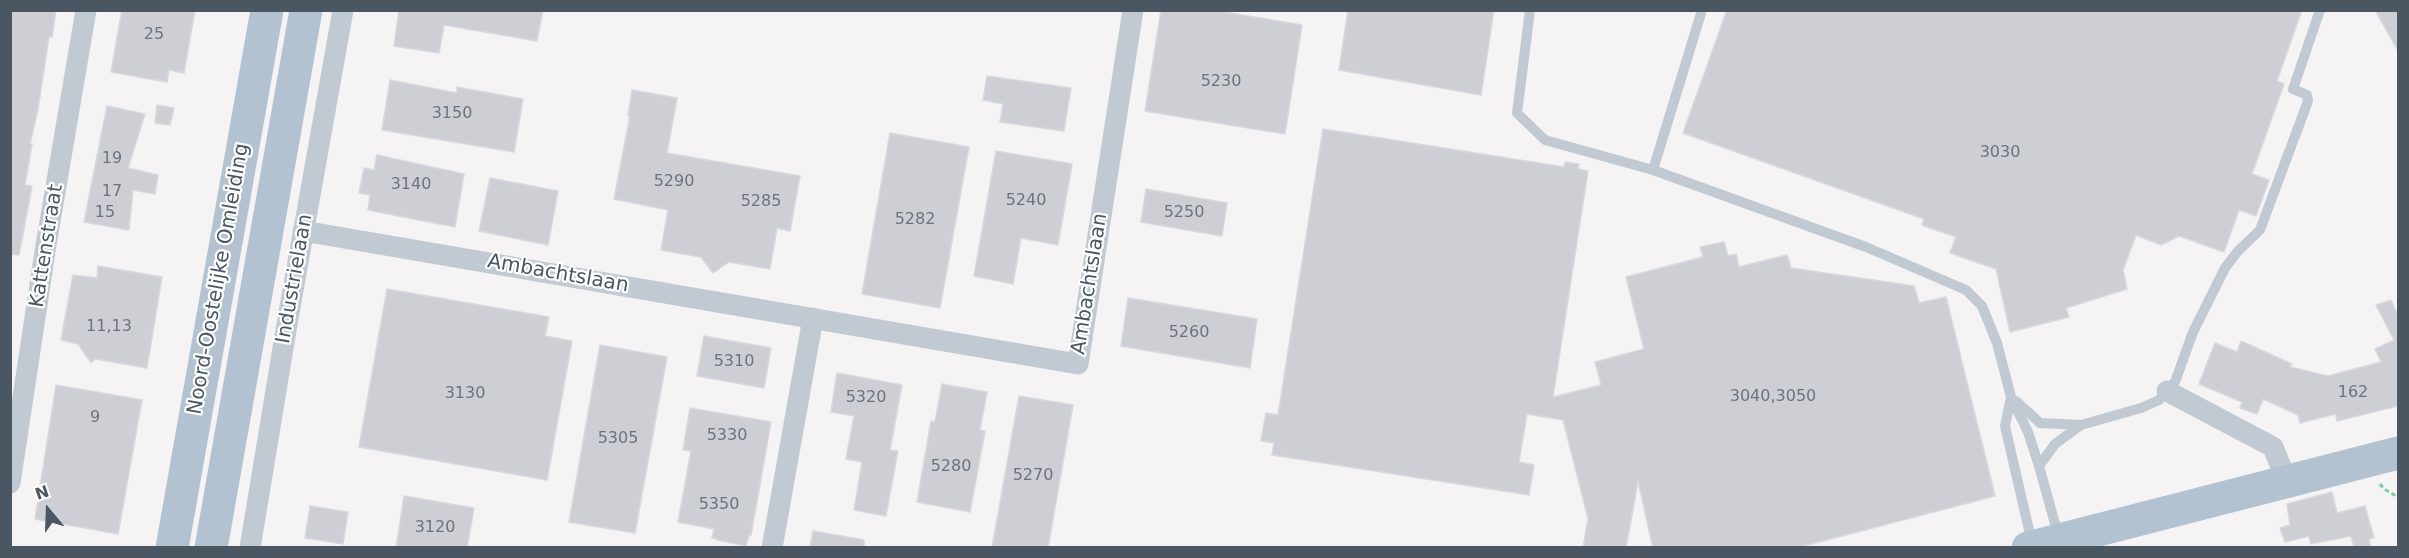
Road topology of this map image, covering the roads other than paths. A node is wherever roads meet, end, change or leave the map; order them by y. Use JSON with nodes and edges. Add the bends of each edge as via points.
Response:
{"nodes":[{"id":1,"x":86,"y":10,"type":"edge"},
{"id":2,"x":267,"y":10,"type":"edge"},
{"id":3,"x":306,"y":10,"type":"edge"},
{"id":4,"x":343,"y":10,"type":"edge"},
{"id":5,"x":1132,"y":10,"type":"edge"},
{"id":6,"x":1530,"y":10,"type":"edge"},
{"id":7,"x":1702,"y":10,"type":"edge"},
{"id":8,"x":2320,"y":10,"type":"edge"},
{"id":9,"x":1653,"y":170,"type":"junction"},
{"id":10,"x":303,"y":231,"type":"junction"},
{"id":11,"x":813,"y":318,"type":"junction"},
{"id":12,"x":2167,"y":391,"type":"junction"},
{"id":13,"x":2011,"y":397,"type":"junction"},
{"id":14,"x":2081,"y":425,"type":"junction"},
{"id":15,"x":2398,"y":453,"type":"edge"},
{"id":16,"x":2039,"y":466,"type":"junction"},
{"id":17,"x":2287,"y":482,"type":"junction"},
{"id":18,"x":10,"y":483,"type":"edge"},
{"id":19,"x":2040,"y":544,"type":"edge"},
{"id":20,"x":172,"y":548,"type":"edge"},
{"id":21,"x":211,"y":548,"type":"edge"},
{"id":22,"x":250,"y":548,"type":"edge"},
{"id":23,"x":772,"y":548,"type":"edge"}],
"edges":[{"from":1,"to":18,"type":"street","name":"Kattenstraat"},
{"from":2,"to":20,"type":"main road","name":"Noord-Oostelijke Omleiding"},
{"from":3,"to":21,"type":"main road","name":"Noord-Oostelijke Omleiding"},
{"from":4,"to":10,"type":"street","name":"Industrielaan"},
{"from":5,"to":11,"type":"street","name":"Ambachtslaan","via":[[1078,364]]},
{"from":6,"to":9,"type":"lane","via":[[1516,113],[1545,140]]},
{"from":7,"to":9,"type":"lane"},
{"from":8,"to":12,"type":"lane","via":[[2293,89],[2307,94],[2308,101],[2260,230],[2225,268],[2193,332],[2175,382]]},
{"from":9,"to":13,"type":"lane","via":[[1866,246],[1966,290],[1982,306]]},
{"from":10,"to":11,"type":"street","name":"Ambachtslaan"},
{"from":10,"to":22,"type":"street","name":"Industrielaan"},
{"from":11,"to":23,"type":"street"},
{"from":12,"to":14,"type":"lane","via":[[2159,400],[2141,408]]},
{"from":12,"to":17,"type":"street","via":[[2273,447]]},
{"from":13,"to":14,"type":"lane","via":[[2040,423]]},
{"from":13,"to":16,"type":"lane"},
{"from":13,"to":19,"type":"lane","via":[[2004,426]]},
{"from":14,"to":16,"type":"lane","via":[[2055,444]]},
{"from":15,"to":17,"type":"main road"},
{"from":16,"to":19,"type":"lane"},
{"from":17,"to":19,"type":"main road"}]}
